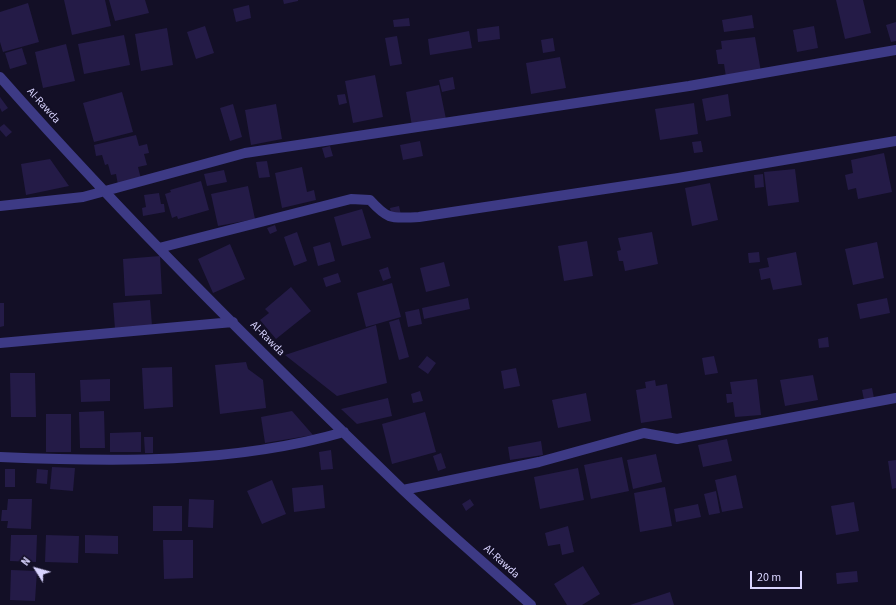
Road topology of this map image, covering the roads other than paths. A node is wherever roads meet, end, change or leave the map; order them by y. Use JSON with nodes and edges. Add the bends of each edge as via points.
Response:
{"nodes":[{"id":1,"x":896,"y":50,"type":"edge"},
{"id":2,"x":0,"y":77,"type":"edge"},
{"id":3,"x":896,"y":141,"type":"edge"},
{"id":4,"x":102,"y":191,"type":"junction"},
{"id":5,"x":0,"y":206,"type":"edge"},
{"id":6,"x":159,"y":248,"type":"junction"},
{"id":7,"x":233,"y":322,"type":"junction"},
{"id":8,"x":0,"y":344,"type":"edge"},
{"id":9,"x":896,"y":398,"type":"edge"},
{"id":10,"x":344,"y":432,"type":"junction"},
{"id":11,"x":0,"y":457,"type":"edge"},
{"id":12,"x":403,"y":490,"type":"junction"},
{"id":13,"x":530,"y":605,"type":"edge"}],
"edges":[{"from":1,"to":4,"type":"street","via":[[689,86],[245,153]]},
{"from":2,"to":4,"type":"street","name":"Al-Rawda"},
{"from":3,"to":6,"type":"street","via":[[678,178],[419,217],[390,218],[370,200],[351,199]]},
{"from":4,"to":5,"type":"street","via":[[83,197]]},
{"from":4,"to":6,"type":"street","name":"Al-Rawda"},
{"from":6,"to":7,"type":"street","name":"Al-Rawda"},
{"from":7,"to":8,"type":"street"},
{"from":7,"to":10,"type":"street","name":"Al-Rawda"},
{"from":9,"to":12,"type":"street","via":[[677,439],[644,433],[539,462]]},
{"from":10,"to":11,"type":"street","via":[[286,446],[174,460]]},
{"from":10,"to":12,"type":"street","name":"Al-Rawda"},
{"from":12,"to":13,"type":"street","name":"Al-Rawda"}]}
